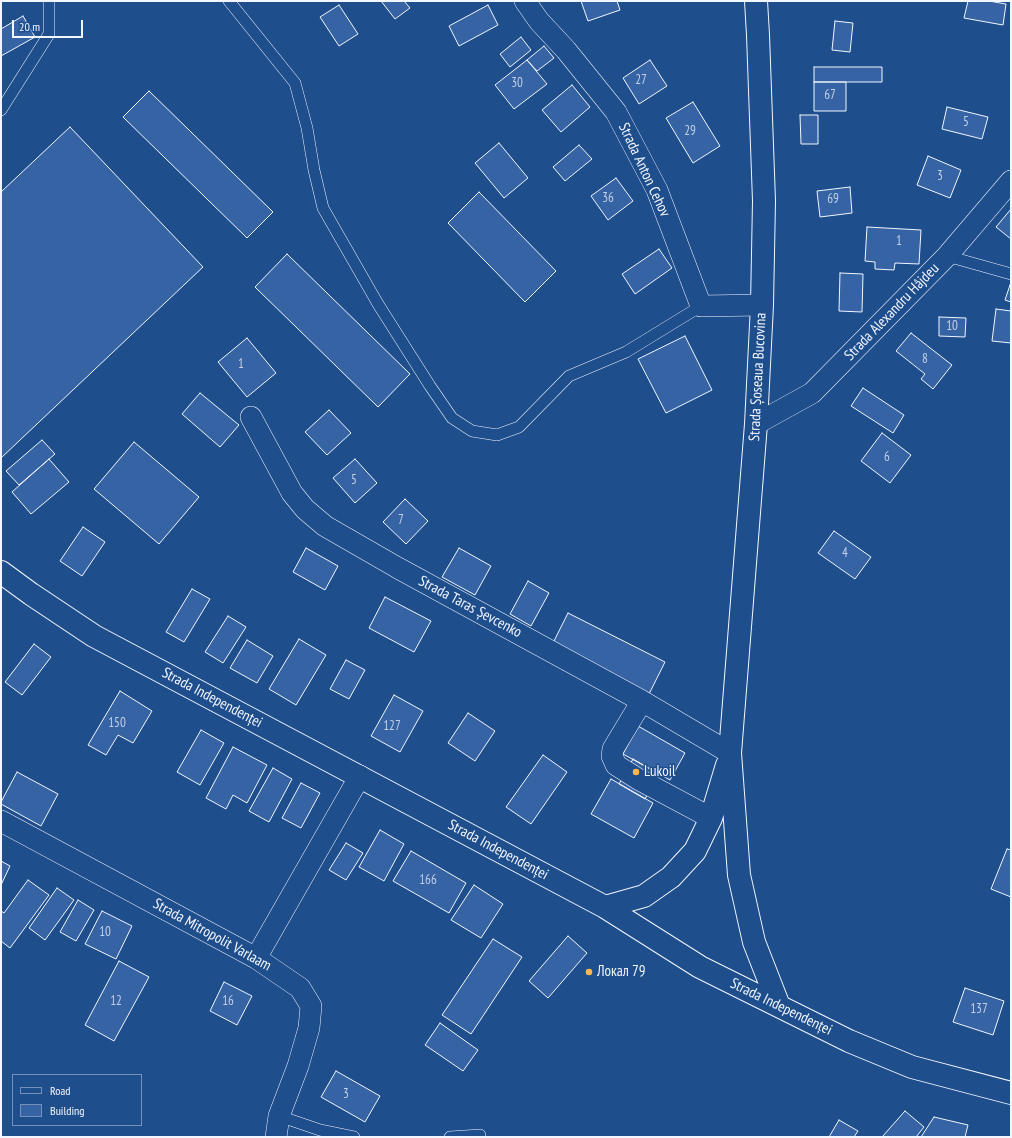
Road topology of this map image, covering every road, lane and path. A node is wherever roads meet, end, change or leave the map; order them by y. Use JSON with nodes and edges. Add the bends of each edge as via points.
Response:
{"nodes":[{"id":1,"x":48,"y":1,"type":"edge"},
{"id":2,"x":229,"y":1,"type":"edge"},
{"id":3,"x":525,"y":1,"type":"edge"},
{"id":4,"x":756,"y":1,"type":"edge"},
{"id":5,"x":1,"y":110,"type":"edge"},
{"id":6,"x":1011,"y":181,"type":"edge"},
{"id":7,"x":947,"y":256,"type":"junction"},
{"id":8,"x":1011,"y":274,"type":"edge"},
{"id":9,"x":762,"y":305,"type":"junction"},
{"id":10,"x":701,"y":306,"type":"junction"},
{"id":11,"x":251,"y":417,"type":"dead end"},
{"id":12,"x":756,"y":424,"type":"junction"},
{"id":13,"x":1,"y":572,"type":"edge"},
{"id":14,"x":642,"y":701,"type":"junction"},
{"id":15,"x":730,"y":753,"type":"junction"},
{"id":16,"x":360,"y":776,"type":"junction"},
{"id":17,"x":711,"y":818,"type":"junction"},
{"id":18,"x":1,"y":821,"type":"edge"},
{"id":19,"x":605,"y":907,"type":"junction"},
{"id":20,"x":256,"y":958,"type":"junction"},
{"id":21,"x":779,"y":1006,"type":"junction"},
{"id":22,"x":1011,"y":1093,"type":"edge"},
{"id":23,"x":279,"y":1116,"type":"junction"},
{"id":24,"x":480,"y":1135,"type":"dead end"},
{"id":25,"x":276,"y":1137,"type":"edge"},
{"id":26,"x":354,"y":1137,"type":"edge"},
{"id":27,"x":450,"y":1137,"type":"edge"}],
"edges":[{"from":1,"to":5,"type":"lane","via":[[50,34]]},
{"from":2,"to":10,"type":"lane","via":[[295,83],[323,208],[378,304],[430,386],[452,418],[472,431],[497,435],[520,427],[569,376],[626,352]]},
{"from":3,"to":10,"type":"street","name":"Strada Anton Cehov","via":[[616,112],[657,190]]},
{"from":4,"to":9,"type":"main road","name":"Strada Șoseaua Bucovina","via":[[764,201]]},
{"from":6,"to":7,"type":"street","name":"Strada Alexandru Hâjdeu"},
{"from":7,"to":8,"type":"lane"},
{"from":7,"to":12,"type":"street","name":"Strada Alexandru Hâjdeu","via":[[812,393]]},
{"from":9,"to":10,"type":"street"},
{"from":9,"to":12,"type":"main road","name":"Strada Șoseaua Bucovina"},
{"from":11,"to":14,"type":"street","name":"Strada Taras Șevcenko","via":[[292,493],[305,509],[325,526]]},
{"from":12,"to":15,"type":"main road","name":"Strada Șoseaua Bucovina"},
{"from":13,"to":16,"type":"main road","name":"Strada Independenței","via":[[94,636]]},
{"from":14,"to":15,"type":"street","name":"Strada Taras Șevcenko"},
{"from":14,"to":17,"type":"street","via":[[613,749],[612,756],[616,764],[638,779]]},
{"from":15,"to":17,"type":"main road","name":"Strada Șoseaua Bucovina"},
{"from":15,"to":21,"type":"main road","name":"Strada Șoseaua Bucovina","via":[[739,875],[754,942]]},
{"from":16,"to":19,"type":"main road","name":"Strada Independenței"},
{"from":16,"to":20,"type":"street"},
{"from":17,"to":19,"type":"main road","name":"Strada Șoseaua Bucovina","via":[[695,851],[671,877],[644,896]]},
{"from":18,"to":20,"type":"street","name":"Strada Mitropolit Varlaam"},
{"from":19,"to":21,"type":"main road","name":"Strada Independenței","via":[[700,967]]},
{"from":20,"to":23,"type":"street","name":"Strada Mitropolit Varlaam","via":[[300,988],[311,1006],[309,1028],[298,1066]]},
{"from":21,"to":22,"type":"main road","name":"Strada Independenței","via":[[849,1041],[912,1067]]},
{"from":23,"to":25,"type":"street","name":"Strada Mitropolit Varlaam"},
{"from":23,"to":26,"type":"lane","via":[[320,1130]]},
{"from":24,"to":27,"type":"lane"}]}
